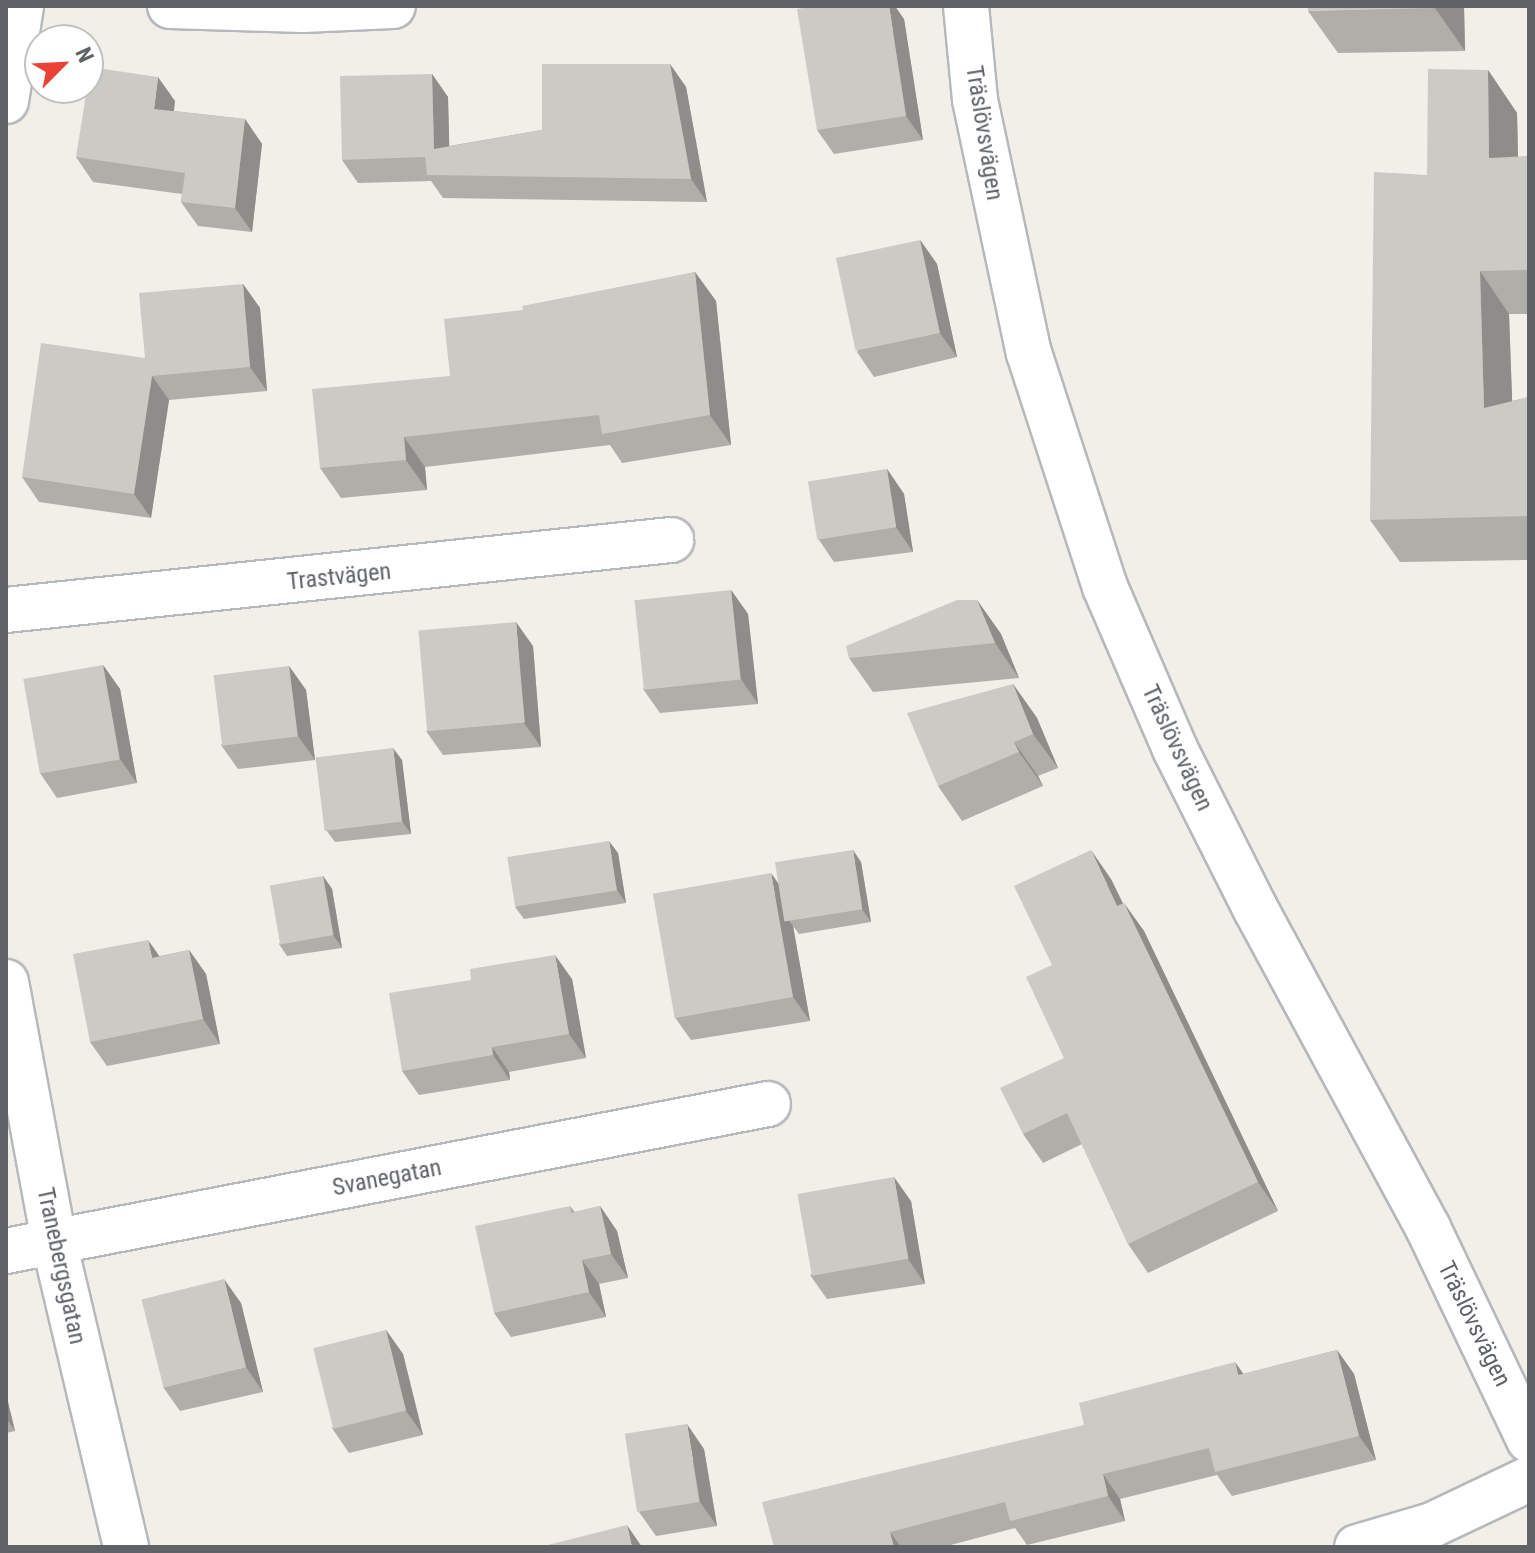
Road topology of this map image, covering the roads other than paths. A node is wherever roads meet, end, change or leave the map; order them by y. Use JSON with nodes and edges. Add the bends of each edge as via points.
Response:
{"nodes":[{"id":1,"x":21,"y":6,"type":"edge"},
{"id":2,"x":170,"y":6,"type":"edge"},
{"id":3,"x":393,"y":6,"type":"edge"},
{"id":4,"x":966,"y":6,"type":"edge"},
{"id":5,"x":6,"y":101,"type":"edge"},
{"id":6,"x":671,"y":540,"type":"dead end"},
{"id":7,"x":6,"y":610,"type":"edge"},
{"id":8,"x":6,"y":982,"type":"edge"},
{"id":9,"x":768,"y":1104,"type":"dead end"},
{"id":10,"x":54,"y":1242,"type":"junction"},
{"id":11,"x":6,"y":1251,"type":"edge"},
{"id":12,"x":1529,"y":1440,"type":"edge"},
{"id":13,"x":1529,"y":1479,"type":"edge"},
{"id":14,"x":126,"y":1547,"type":"edge"},
{"id":15,"x":1357,"y":1547,"type":"edge"}],
"edges":[{"from":1,"to":5,"type":"street"},
{"from":2,"to":3,"type":"street"},
{"from":4,"to":12,"type":"street","name":"Träslövsvägen","via":[[975,100],[1029,353],[1105,587],[1175,749],[1428,1228]]},
{"from":6,"to":7,"type":"street","name":"Trastvägen"},
{"from":8,"to":10,"type":"street","name":"Tranebergsgatan"},
{"from":9,"to":10,"type":"street","name":"Svanegatan"},
{"from":10,"to":11,"type":"street","name":"Svanegatan"},
{"from":10,"to":14,"type":"street","name":"Tranebergsgatan"},
{"from":13,"to":15,"type":"street","via":[[1432,1525]]}]}
